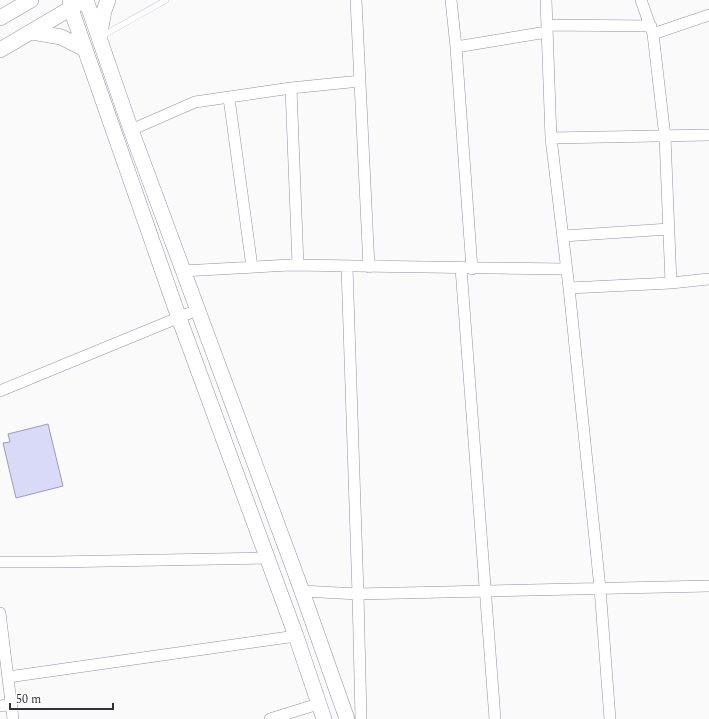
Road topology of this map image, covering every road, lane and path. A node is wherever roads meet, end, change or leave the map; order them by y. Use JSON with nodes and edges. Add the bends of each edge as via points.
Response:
{"nodes":[{"id":1,"x":31,"y":0,"type":"edge"},
{"id":2,"x":87,"y":0,"type":"edge"},
{"id":3,"x":108,"y":0,"type":"edge"},
{"id":4,"x":166,"y":0,"type":"edge"},
{"id":5,"x":356,"y":0,"type":"edge"},
{"id":6,"x":451,"y":0,"type":"edge"},
{"id":7,"x":546,"y":0,"type":"edge"},
{"id":8,"x":641,"y":0,"type":"edge"},
{"id":9,"x":70,"y":4,"type":"edge"},
{"id":10,"x":709,"y":15,"type":"edge"},
{"id":11,"x":0,"y":18,"type":"edge"},
{"id":12,"x":547,"y":28,"type":"junction"},
{"id":13,"x":652,"y":30,"type":"junction"},
{"id":14,"x":32,"y":32,"type":"junction"},
{"id":15,"x":99,"y":38,"type":"junction"},
{"id":16,"x":456,"y":47,"type":"junction"},
{"id":17,"x":85,"y":49,"type":"junction"},
{"id":18,"x":0,"y":50,"type":"edge"},
{"id":19,"x":360,"y":80,"type":"junction"},
{"id":20,"x":291,"y":88,"type":"junction"},
{"id":21,"x":229,"y":98,"type":"junction"},
{"id":22,"x":131,"y":130,"type":"junction"},
{"id":23,"x":709,"y":135,"type":"edge"},
{"id":24,"x":665,"y":137,"type":"junction"},
{"id":25,"x":551,"y":138,"type":"junction"},
{"id":26,"x":669,"y":230,"type":"junction"},
{"id":27,"x":563,"y":236,"type":"junction"},
{"id":28,"x":298,"y":265,"type":"junction"},
{"id":29,"x":252,"y":267,"type":"junction"},
{"id":30,"x":346,"y":267,"type":"junction"},
{"id":31,"x":369,"y":267,"type":"junction"},
{"id":32,"x":467,"y":269,"type":"junction"},
{"id":33,"x":567,"y":269,"type":"junction"},
{"id":34,"x":182,"y":271,"type":"junction"},
{"id":35,"x":709,"y":279,"type":"edge"},
{"id":36,"x":671,"y":283,"type":"junction"},
{"id":37,"x":569,"y":288,"type":"junction"},
{"id":38,"x":197,"y":310,"type":"junction"},
{"id":39,"x":179,"y":318,"type":"junction"},
{"id":40,"x":0,"y":391,"type":"edge"},
{"id":41,"x":267,"y":558,"type":"junction"},
{"id":42,"x":0,"y":562,"type":"edge"},
{"id":43,"x":709,"y":586,"type":"edge"},
{"id":44,"x":600,"y":588,"type":"junction"},
{"id":45,"x":485,"y":590,"type":"junction"},
{"id":46,"x":302,"y":591,"type":"junction"},
{"id":47,"x":358,"y":594,"type":"junction"},
{"id":48,"x":0,"y":613,"type":"edge"},
{"id":49,"x":296,"y":636,"type":"junction"},
{"id":50,"x":8,"y":677,"type":"junction"},
{"id":51,"x":12,"y":704,"type":"junction"},
{"id":52,"x":318,"y":704,"type":"junction"},
{"id":53,"x":0,"y":706,"type":"edge"},
{"id":54,"x":14,"y":719,"type":"edge"},
{"id":55,"x":270,"y":719,"type":"edge"},
{"id":56,"x":324,"y":719,"type":"edge"},
{"id":57,"x":347,"y":719,"type":"edge"},
{"id":58,"x":361,"y":719,"type":"edge"},
{"id":59,"x":495,"y":719,"type":"edge"},
{"id":60,"x":610,"y":719,"type":"edge"}],
"edges":[{"from":1,"to":11,"type":"street"},
{"from":2,"to":9,"type":"street"},
{"from":2,"to":15,"type":"street"},
{"from":3,"to":15,"type":"street"},
{"from":4,"to":15,"type":"lane"},
{"from":5,"to":19,"type":"street"},
{"from":6,"to":16,"type":"street"},
{"from":7,"to":12,"type":"street"},
{"from":8,"to":13,"type":"street"},
{"from":9,"to":14,"type":"street"},
{"from":9,"to":17,"type":"street"},
{"from":10,"to":13,"type":"street"},
{"from":12,"to":13,"type":"street"},
{"from":12,"to":16,"type":"street"},
{"from":12,"to":25,"type":"street"},
{"from":13,"to":24,"type":"street"},
{"from":14,"to":17,"type":"street","via":[[60,37]]},
{"from":14,"to":18,"type":"street"},
{"from":15,"to":22,"type":"street"},
{"from":16,"to":32,"type":"street"},
{"from":17,"to":39,"type":"street"},
{"from":19,"to":20,"type":"street"},
{"from":19,"to":31,"type":"street"},
{"from":20,"to":21,"type":"street"},
{"from":20,"to":28,"type":"street"},
{"from":21,"to":22,"type":"street","via":[[196,102]]},
{"from":21,"to":29,"type":"street"},
{"from":22,"to":34,"type":"street"},
{"from":23,"to":24,"type":"street"},
{"from":24,"to":25,"type":"street"},
{"from":24,"to":26,"type":"street"},
{"from":25,"to":27,"type":"street"},
{"from":26,"to":27,"type":"street"},
{"from":26,"to":36,"type":"street"},
{"from":27,"to":33,"type":"street"},
{"from":28,"to":29,"type":"street"},
{"from":28,"to":30,"type":"street"},
{"from":29,"to":34,"type":"street"},
{"from":30,"to":31,"type":"street"},
{"from":30,"to":47,"type":"street"},
{"from":31,"to":32,"type":"street"},
{"from":32,"to":33,"type":"street"},
{"from":32,"to":45,"type":"street"},
{"from":33,"to":37,"type":"street"},
{"from":34,"to":38,"type":"street"},
{"from":35,"to":36,"type":"street"},
{"from":36,"to":37,"type":"street"},
{"from":37,"to":44,"type":"street"},
{"from":38,"to":39,"type":"street"},
{"from":38,"to":46,"type":"street"},
{"from":39,"to":40,"type":"street"},
{"from":39,"to":41,"type":"street"},
{"from":41,"to":42,"type":"street"},
{"from":41,"to":49,"type":"street"},
{"from":43,"to":44,"type":"street"},
{"from":44,"to":45,"type":"street"},
{"from":44,"to":60,"type":"street"},
{"from":45,"to":47,"type":"street"},
{"from":45,"to":59,"type":"street"},
{"from":46,"to":47,"type":"street"},
{"from":46,"to":57,"type":"street"},
{"from":47,"to":58,"type":"street"},
{"from":48,"to":50,"type":"street"},
{"from":49,"to":50,"type":"street"},
{"from":49,"to":52,"type":"street"},
{"from":50,"to":51,"type":"street"},
{"from":51,"to":53,"type":"street"},
{"from":51,"to":54,"type":"street"},
{"from":52,"to":55,"type":"street"},
{"from":52,"to":56,"type":"street"}]}
